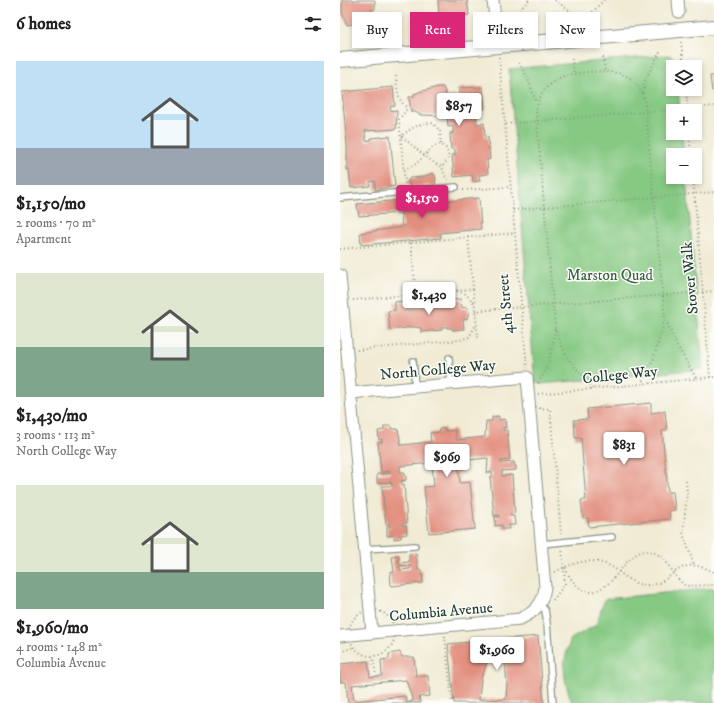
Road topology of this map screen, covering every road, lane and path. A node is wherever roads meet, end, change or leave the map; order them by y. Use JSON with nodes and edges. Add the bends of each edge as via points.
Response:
{"nodes":[{"id":1,"x":493,"y":0,"type":"edge"},
{"id":2,"x":529,"y":0,"type":"edge"},
{"id":3,"x":555,"y":0,"type":"edge"},
{"id":4,"x":604,"y":0,"type":"edge"},
{"id":5,"x":678,"y":0,"type":"edge"},
{"id":6,"x":494,"y":12,"type":"edge"},
{"id":7,"x":518,"y":12,"type":"edge"},
{"id":8,"x":572,"y":12,"type":"edge"},
{"id":9,"x":593,"y":12,"type":"edge"},
{"id":10,"x":679,"y":12,"type":"dead end"},
{"id":11,"x":714,"y":27,"type":"edge"},
{"id":12,"x":538,"y":42,"type":"edge"},
{"id":13,"x":475,"y":48,"type":"edge"},
{"id":14,"x":498,"y":48,"type":"edge"},
{"id":15,"x":660,"y":52,"type":"dead end"},
{"id":16,"x":603,"y":57,"type":"dead end"},
{"id":17,"x":572,"y":59,"type":"dead end"},
{"id":18,"x":340,"y":60,"type":"edge"},
{"id":19,"x":519,"y":63,"type":"dead end"},
{"id":20,"x":605,"y":72,"type":"junction"},
{"id":21,"x":574,"y":74,"type":"junction"},
{"id":22,"x":396,"y":76,"type":"dead end"},
{"id":23,"x":643,"y":94,"type":"junction"},
{"id":24,"x":537,"y":103,"type":"junction"},
{"id":25,"x":714,"y":106,"type":"edge"},
{"id":26,"x":702,"y":107,"type":"edge"},
{"id":27,"x":666,"y":110,"type":"edge"},
{"id":28,"x":646,"y":111,"type":"junction"},
{"id":29,"x":536,"y":121,"type":"junction"},
{"id":30,"x":506,"y":124,"type":"junction"},
{"id":31,"x":401,"y":136,"type":"junction"},
{"id":32,"x":441,"y":144,"type":"junction"},
{"id":33,"x":424,"y":155,"type":"junction"},
{"id":34,"x":442,"y":167,"type":"junction"},
{"id":35,"x":404,"y":170,"type":"junction"},
{"id":36,"x":693,"y":184,"type":"edge"},
{"id":37,"x":456,"y":187,"type":"junction"},
{"id":38,"x":511,"y":187,"type":"junction"},
{"id":39,"x":406,"y":192,"type":"junction"},
{"id":40,"x":714,"y":192,"type":"edge"},
{"id":41,"x":694,"y":194,"type":"junction"},
{"id":42,"x":340,"y":198,"type":"edge"},
{"id":43,"x":653,"y":198,"type":"junction"},
{"id":44,"x":544,"y":207,"type":"junction"},
{"id":45,"x":513,"y":210,"type":"junction"},
{"id":46,"x":515,"y":233,"type":"junction"},
{"id":47,"x":468,"y":237,"type":"junction"},
{"id":48,"x":411,"y":243,"type":"junction"},
{"id":49,"x":340,"y":249,"type":"edge"},
{"id":50,"x":340,"y":275,"type":"edge"},
{"id":51,"x":473,"y":289,"type":"junction"},
{"id":52,"x":456,"y":290,"type":"junction"},
{"id":53,"x":714,"y":290,"type":"edge"},
{"id":54,"x":702,"y":292,"type":"junction"},
{"id":55,"x":416,"y":294,"type":"junction"},
{"id":56,"x":662,"y":295,"type":"junction"},
{"id":57,"x":342,"y":301,"type":"junction"},
{"id":58,"x":417,"y":303,"type":"dead end"},
{"id":59,"x":474,"y":304,"type":"junction"},
{"id":60,"x":553,"y":305,"type":"junction"},
{"id":61,"x":521,"y":308,"type":"junction"},
{"id":62,"x":475,"y":311,"type":"junction"},
{"id":63,"x":665,"y":319,"type":"junction"},
{"id":64,"x":476,"y":326,"type":"junction"},
{"id":65,"x":555,"y":327,"type":"junction"},
{"id":66,"x":478,"y":338,"type":"dead end"},
{"id":67,"x":347,"y":350,"type":"junction"},
{"id":68,"x":449,"y":358,"type":"dead end"},
{"id":69,"x":413,"y":361,"type":"dead end"},
{"id":70,"x":527,"y":377,"type":"junction"},
{"id":71,"x":710,"y":377,"type":"junction"},
{"id":72,"x":714,"y":377,"type":"edge"},
{"id":73,"x":696,"y":378,"type":"junction"},
{"id":74,"x":642,"y":383,"type":"junction"},
{"id":75,"x":451,"y":384,"type":"junction"},
{"id":76,"x":415,"y":387,"type":"junction"},
{"id":77,"x":592,"y":389,"type":"junction"},
{"id":78,"x":351,"y":393,"type":"junction"},
{"id":79,"x":533,"y":394,"type":"junction"},
{"id":80,"x":686,"y":481,"type":"dead end"},
{"id":81,"x":612,"y":538,"type":"dead end"},
{"id":82,"x":561,"y":542,"type":"junction"},
{"id":83,"x":542,"y":544,"type":"junction"},
{"id":84,"x":415,"y":546,"type":"dead end"},
{"id":85,"x":365,"y":549,"type":"junction"},
{"id":86,"x":694,"y":565,"type":"junction"},
{"id":87,"x":564,"y":567,"type":"junction"},
{"id":88,"x":619,"y":572,"type":"junction"},
{"id":89,"x":673,"y":572,"type":"junction"},
{"id":90,"x":714,"y":572,"type":"edge"},
{"id":91,"x":544,"y":577,"type":"junction"},
{"id":92,"x":714,"y":585,"type":"edge"},
{"id":93,"x":542,"y":608,"type":"junction"},
{"id":94,"x":444,"y":627,"type":"junction"},
{"id":95,"x":372,"y":633,"type":"junction"},
{"id":96,"x":340,"y":636,"type":"edge"},
{"id":97,"x":354,"y":647,"type":"dead end"},
{"id":98,"x":340,"y":652,"type":"edge"},
{"id":99,"x":373,"y":656,"type":"dead end"},
{"id":100,"x":376,"y":677,"type":"dead end"},
{"id":101,"x":452,"y":703,"type":"edge"},
{"id":102,"x":553,"y":703,"type":"edge"}],
"edges":[{"from":1,"to":6,"type":"street"},
{"from":2,"to":7,"type":"path"},
{"from":3,"to":8,"type":"path"},
{"from":4,"to":9,"type":"path"},
{"from":5,"to":10,"type":"street"},
{"from":11,"to":12,"type":"street"},
{"from":13,"to":18,"type":"street"},
{"from":14,"to":30,"type":"path","name":"4th Street"},
{"from":15,"to":23,"type":"path","via":[[646,78]]},
{"from":16,"to":20,"type":"path"},
{"from":17,"to":21,"type":"path"},
{"from":19,"to":24,"type":"path"},
{"from":20,"to":21,"type":"path"},
{"from":20,"to":23,"type":"path","via":[[627,76],[637,84]]},
{"from":21,"to":24,"type":"path","via":[[556,79],[541,94]]},
{"from":22,"to":31,"type":"path","via":[[400,102],[406,107],[406,111],[399,119]]},
{"from":23,"to":28,"type":"path"},
{"from":24,"to":29,"type":"path"},
{"from":25,"to":26,"type":"path"},
{"from":27,"to":28,"type":"path"},
{"from":28,"to":29,"type":"path"},
{"from":28,"to":43,"type":"path"},
{"from":29,"to":30,"type":"path"},
{"from":29,"to":44,"type":"path"},
{"from":30,"to":38,"type":"path","name":"4th Street"},
{"from":31,"to":32,"type":"path","via":[[410,128],[422,123],[433,123],[440,130]]},
{"from":31,"to":33,"type":"path"},
{"from":31,"to":35,"type":"path"},
{"from":32,"to":33,"type":"path","via":[[434,146]]},
{"from":32,"to":34,"type":"path","via":[[447,149],[449,158]]},
{"from":33,"to":34,"type":"path"},
{"from":33,"to":35,"type":"path","via":[[416,164]]},
{"from":34,"to":37,"type":"path","via":[[445,176]]},
{"from":35,"to":39,"type":"path"},
{"from":36,"to":41,"type":"path","name":"Stover Walk"},
{"from":37,"to":38,"type":"path","via":[[465,191]]},
{"from":37,"to":39,"type":"lane"},
{"from":38,"to":45,"type":"path","name":"4th Street"},
{"from":39,"to":42,"type":"lane"},
{"from":40,"to":41,"type":"path"},
{"from":41,"to":43,"type":"path"},
{"from":41,"to":54,"type":"path","name":"Stover Walk"},
{"from":43,"to":44,"type":"path"},
{"from":43,"to":56,"type":"path"},
{"from":44,"to":45,"type":"path"},
{"from":44,"to":60,"type":"path"},
{"from":45,"to":46,"type":"path","name":"4th Street"},
{"from":46,"to":47,"type":"path"},
{"from":46,"to":61,"type":"path","name":"4th Street"},
{"from":47,"to":48,"type":"path"},
{"from":47,"to":51,"type":"path"},
{"from":48,"to":49,"type":"path"},
{"from":48,"to":55,"type":"path"},
{"from":50,"to":57,"type":"street"},
{"from":51,"to":52,"type":"path"},
{"from":51,"to":59,"type":"path"},
{"from":52,"to":55,"type":"path"},
{"from":52,"to":59,"type":"path","via":[[466,294]]},
{"from":53,"to":54,"type":"path"},
{"from":54,"to":56,"type":"path"},
{"from":54,"to":71,"type":"path","name":"Stover Walk"},
{"from":55,"to":57,"type":"path"},
{"from":55,"to":58,"type":"path"},
{"from":56,"to":60,"type":"path"},
{"from":56,"to":63,"type":"path"},
{"from":57,"to":67,"type":"street"},
{"from":59,"to":62,"type":"path"},
{"from":60,"to":61,"type":"path"},
{"from":60,"to":65,"type":"path"},
{"from":61,"to":62,"type":"path"},
{"from":61,"to":70,"type":"path","name":"4th Street"},
{"from":62,"to":64,"type":"path"},
{"from":63,"to":73,"type":"path"},
{"from":63,"to":74,"type":"path","via":[[654,360]]},
{"from":64,"to":66,"type":"path"},
{"from":64,"to":67,"type":"path","via":[[468,337],[460,340]]},
{"from":65,"to":77,"type":"path","via":[[559,341],[571,363],[588,380]]},
{"from":65,"to":79,"type":"path","via":[[547,370]]},
{"from":67,"to":78,"type":"street"},
{"from":68,"to":75,"type":"lane"},
{"from":69,"to":76,"type":"lane"},
{"from":70,"to":75,"type":"street","name":"North College Way"},
{"from":70,"to":79,"type":"street"},
{"from":71,"to":72,"type":"path","name":"College Way"},
{"from":71,"to":73,"type":"path","name":"College Way"},
{"from":73,"to":74,"type":"path","name":"College Way"},
{"from":74,"to":77,"type":"path","name":"College Way"},
{"from":75,"to":76,"type":"street","name":"North College Way"},
{"from":76,"to":78,"type":"street","name":"North College Way"},
{"from":77,"to":79,"type":"path","name":"College Way"},
{"from":78,"to":85,"type":"street"},
{"from":79,"to":82,"type":"path","via":[[539,408],[550,409]]},
{"from":79,"to":83,"type":"street"},
{"from":80,"to":86,"type":"path","via":[[683,534]]},
{"from":81,"to":82,"type":"lane"},
{"from":82,"to":83,"type":"lane"},
{"from":82,"to":87,"type":"path"},
{"from":83,"to":91,"type":"street"},
{"from":84,"to":85,"type":"lane"},
{"from":85,"to":95,"type":"street"},
{"from":86,"to":89,"type":"path"},
{"from":86,"to":90,"type":"path"},
{"from":87,"to":88,"type":"path","via":[[583,561],[598,562],[610,565]]},
{"from":87,"to":88,"type":"path","via":[[571,579],[586,592],[605,586]]},
{"from":87,"to":91,"type":"path"},
{"from":87,"to":93,"type":"path","via":[[564,587]]},
{"from":88,"to":89,"type":"path","via":[[628,580],[646,585],[662,581]]},
{"from":88,"to":89,"type":"path","via":[[644,550],[665,560]]},
{"from":89,"to":92,"type":"path","via":[[686,586]]},
{"from":91,"to":93,"type":"street"},
{"from":93,"to":94,"type":"street","name":"Columbia Avenue","via":[[520,619]]},
{"from":93,"to":102,"type":"lane"},
{"from":94,"to":95,"type":"street","name":"Columbia Avenue"},
{"from":94,"to":101,"type":"path"},
{"from":95,"to":96,"type":"street","name":"Columbia Avenue"},
{"from":97,"to":98,"type":"path"},
{"from":99,"to":100,"type":"path"}]}
